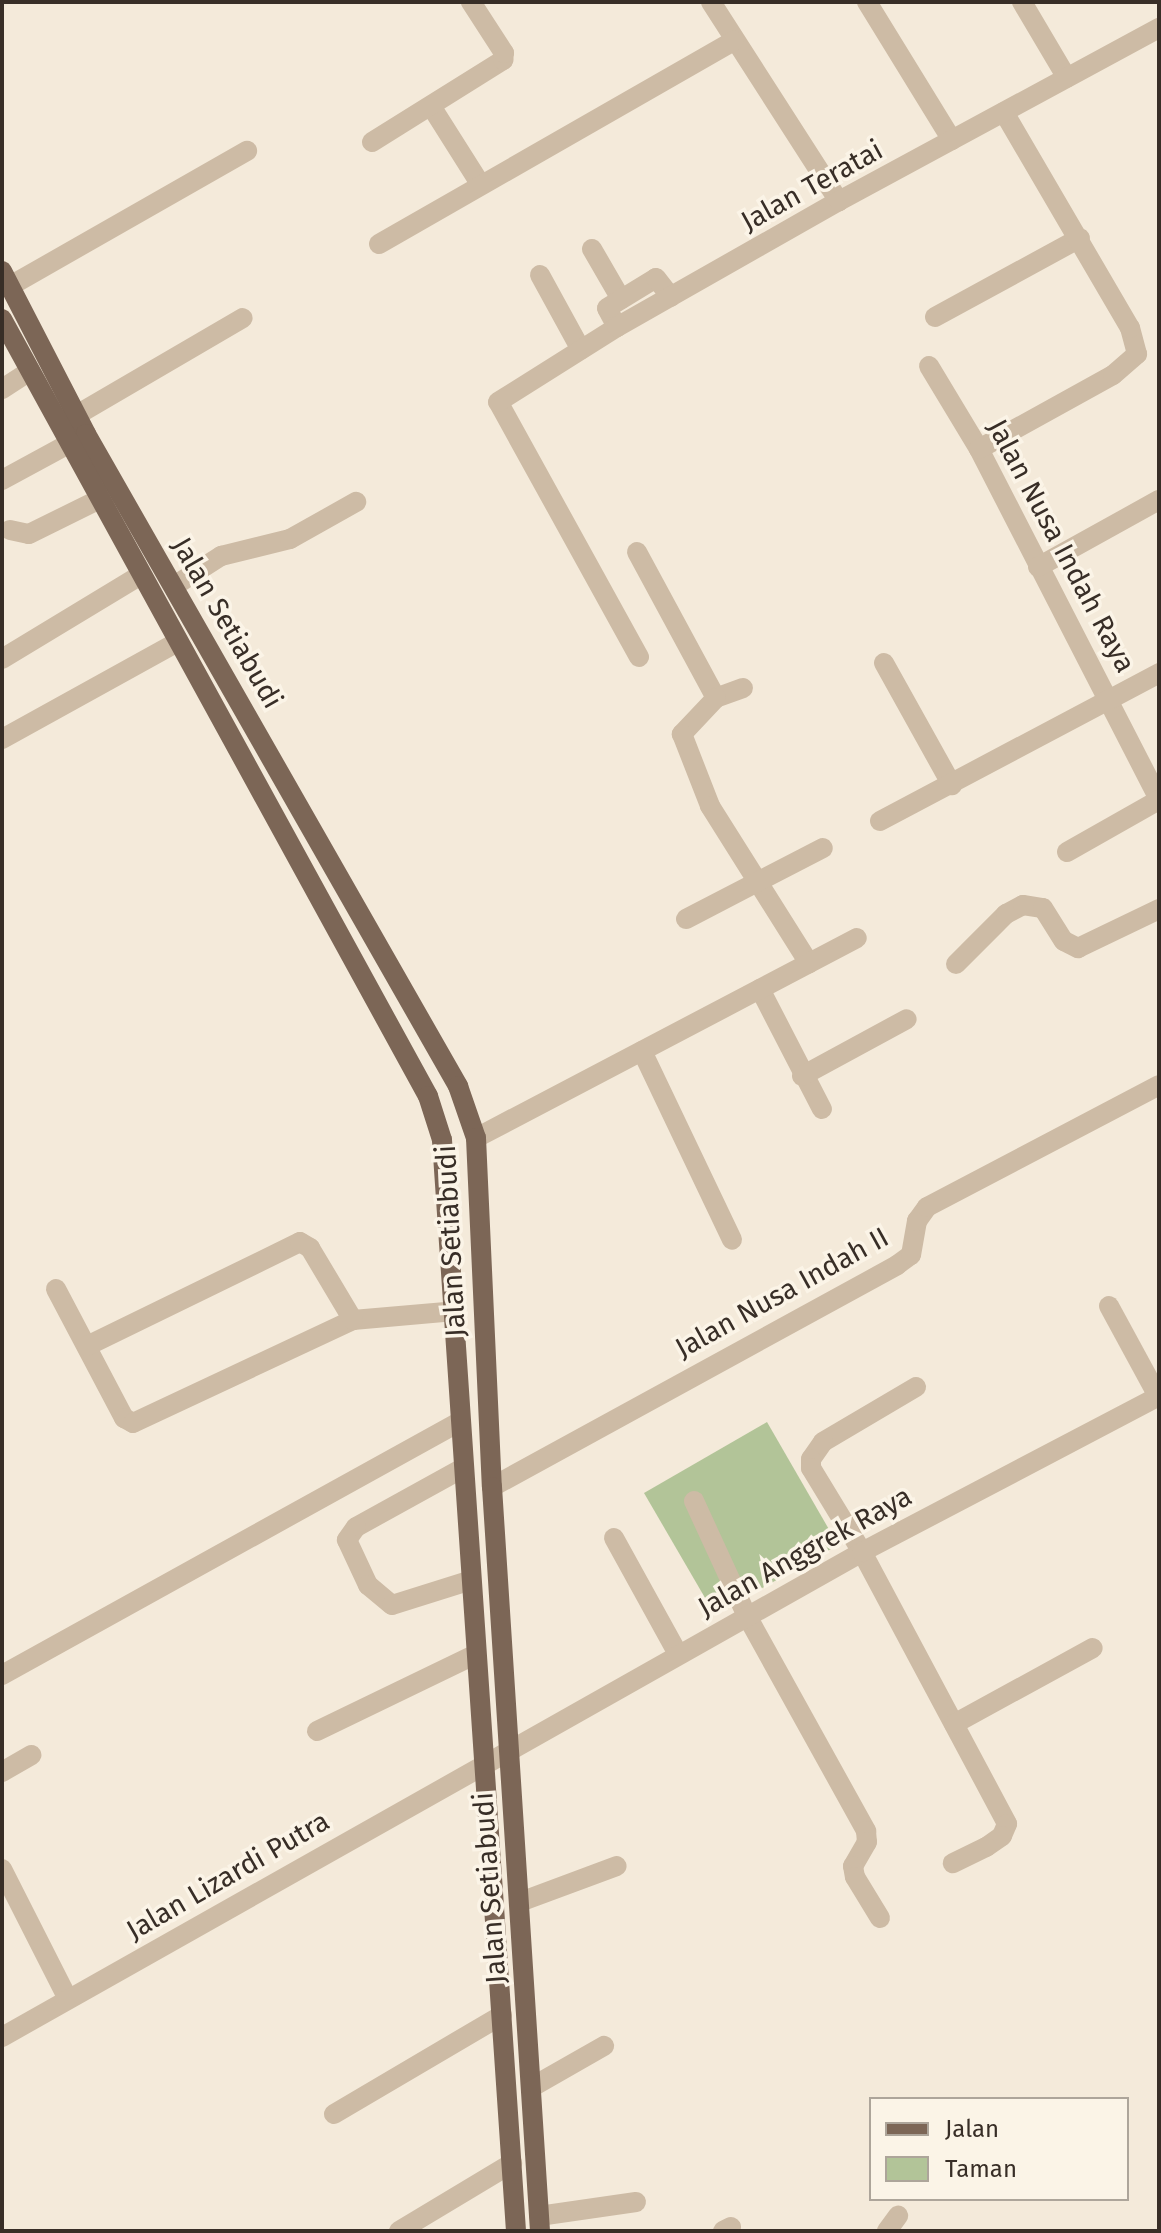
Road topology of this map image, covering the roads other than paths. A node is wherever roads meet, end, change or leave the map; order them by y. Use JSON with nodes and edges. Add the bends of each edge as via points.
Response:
{"nodes":[{"id":1,"x":471,"y":2,"type":"edge"},
{"id":2,"x":711,"y":2,"type":"edge"},
{"id":3,"x":867,"y":2,"type":"edge"},
{"id":4,"x":1022,"y":2,"type":"edge"},
{"id":5,"x":1159,"y":28,"type":"edge"},
{"id":6,"x":734,"y":41,"type":"junction"},
{"id":7,"x":1067,"y":78,"type":"junction"},
{"id":8,"x":431,"y":106,"type":"junction"},
{"id":9,"x":1004,"y":112,"type":"junction"},
{"id":10,"x":952,"y":140,"type":"junction"},
{"id":11,"x":372,"y":142,"type":"dead end"},
{"id":12,"x":247,"y":151,"type":"dead end"},
{"id":13,"x":481,"y":185,"type":"junction"},
{"id":14,"x":839,"y":201,"type":"junction"},
{"id":15,"x":1080,"y":238,"type":"junction"},
{"id":16,"x":379,"y":244,"type":"dead end"},
{"id":17,"x":592,"y":249,"type":"dead end"},
{"id":18,"x":540,"y":275,"type":"dead end"},
{"id":19,"x":6,"y":278,"type":"edge"},
{"id":20,"x":671,"y":297,"type":"junction"},
{"id":21,"x":621,"y":299,"type":"junction"},
{"id":22,"x":935,"y":317,"type":"dead end"},
{"id":23,"x":243,"y":318,"type":"dead end"},
{"id":24,"x":2,"y":319,"type":"edge"},
{"id":25,"x":617,"y":327,"type":"junction"},
{"id":26,"x":581,"y":350,"type":"junction"},
{"id":27,"x":929,"y":366,"type":"dead end"},
{"id":28,"x":30,"y":371,"type":"junction"},
{"id":29,"x":2,"y":389,"type":"edge"},
{"id":30,"x":76,"y":415,"type":"junction"},
{"id":31,"x":86,"y":434,"type":"junction"},
{"id":32,"x":62,"y":435,"type":"junction"},
{"id":33,"x":979,"y":449,"type":"junction"},
{"id":34,"x":2,"y":480,"type":"edge"},
{"id":35,"x":119,"y":489,"type":"junction"},
{"id":36,"x":97,"y":500,"type":"junction"},
{"id":37,"x":1159,"y":500,"type":"edge"},
{"id":38,"x":356,"y":502,"type":"dead end"},
{"id":39,"x":10,"y":530,"type":"dead end"},
{"id":40,"x":637,"y":552,"type":"dead end"},
{"id":41,"x":1038,"y":567,"type":"junction"},
{"id":42,"x":139,"y":576,"type":"junction"},
{"id":43,"x":174,"y":586,"type":"junction"},
{"id":44,"x":178,"y":642,"type":"junction"},
{"id":45,"x":639,"y":657,"type":"dead end"},
{"id":46,"x":2,"y":659,"type":"edge"},
{"id":47,"x":884,"y":663,"type":"dead end"},
{"id":48,"x":1159,"y":673,"type":"edge"},
{"id":49,"x":743,"y":688,"type":"dead end"},
{"id":50,"x":716,"y":698,"type":"junction"},
{"id":51,"x":1111,"y":699,"type":"junction"},
{"id":52,"x":2,"y":739,"type":"edge"},
{"id":53,"x":952,"y":785,"type":"junction"},
{"id":54,"x":1159,"y":800,"type":"edge"},
{"id":55,"x":880,"y":821,"type":"dead end"},
{"id":56,"x":823,"y":848,"type":"dead end"},
{"id":57,"x":1067,"y":852,"type":"dead end"},
{"id":58,"x":757,"y":881,"type":"junction"},
{"id":59,"x":1159,"y":909,"type":"edge"},
{"id":60,"x":686,"y":919,"type":"dead end"},
{"id":61,"x":857,"y":938,"type":"dead end"},
{"id":62,"x":809,"y":963,"type":"junction"},
{"id":63,"x":956,"y":964,"type":"dead end"},
{"id":64,"x":760,"y":989,"type":"junction"},
{"id":65,"x":907,"y":1019,"type":"dead end"},
{"id":66,"x":642,"y":1051,"type":"junction"},
{"id":67,"x":802,"y":1076,"type":"junction"},
{"id":68,"x":1159,"y":1085,"type":"edge"},
{"id":69,"x":822,"y":1109,"type":"dead end"},
{"id":70,"x":476,"y":1138,"type":"junction"},
{"id":71,"x":732,"y":1240,"type":"dead end"},
{"id":72,"x":56,"y":1289,"type":"dead end"},
{"id":73,"x":1109,"y":1306,"type":"dead end"},
{"id":74,"x":455,"y":1311,"type":"junction"},
{"id":75,"x":353,"y":1320,"type":"junction"},
{"id":76,"x":87,"y":1346,"type":"junction"},
{"id":77,"x":916,"y":1387,"type":"dead end"},
{"id":78,"x":1159,"y":1397,"type":"edge"},
{"id":79,"x":459,"y":1422,"type":"junction"},
{"id":80,"x":463,"y":1468,"type":"junction"},
{"id":81,"x":492,"y":1487,"type":"junction"},
{"id":82,"x":694,"y":1501,"type":"dead end"},
{"id":83,"x":614,"y":1538,"type":"dead end"},
{"id":84,"x":862,"y":1552,"type":"junction"},
{"id":85,"x":468,"y":1581,"type":"junction"},
{"id":86,"x":747,"y":1616,"type":"junction"},
{"id":87,"x":1093,"y":1648,"type":"dead end"},
{"id":88,"x":678,"y":1654,"type":"junction"},
{"id":89,"x":474,"y":1655,"type":"junction"},
{"id":90,"x":2,"y":1675,"type":"edge"},
{"id":91,"x":954,"y":1724,"type":"junction"},
{"id":92,"x":317,"y":1731,"type":"dead end"},
{"id":93,"x":508,"y":1749,"type":"junction"},
{"id":94,"x":31,"y":1755,"type":"dead end"},
{"id":95,"x":482,"y":1764,"type":"junction"},
{"id":96,"x":2,"y":1772,"type":"edge"},
{"id":97,"x":953,"y":1863,"type":"dead end"},
{"id":98,"x":617,"y":1866,"type":"dead end"},
{"id":99,"x":2,"y":1869,"type":"edge"},
{"id":100,"x":520,"y":1902,"type":"junction"},
{"id":101,"x":880,"y":1918,"type":"dead end"},
{"id":102,"x":68,"y":1999,"type":"junction"},
{"id":103,"x":502,"y":2015,"type":"junction"},
{"id":104,"x":3,"y":2033,"type":"edge"},
{"id":105,"x":604,"y":2046,"type":"dead end"},
{"id":106,"x":532,"y":2087,"type":"junction"},
{"id":107,"x":334,"y":2114,"type":"dead end"},
{"id":108,"x":512,"y":2163,"type":"junction"},
{"id":109,"x":636,"y":2202,"type":"dead end"},
{"id":110,"x":540,"y":2224,"type":"edge"},
{"id":111,"x":399,"y":2231,"type":"edge"},
{"id":112,"x":516,"y":2231,"type":"edge"}],
"edges":[{"from":1,"to":8,"type":"street","via":[[504,53],[503,60]]},
{"from":2,"to":6,"type":"street"},
{"from":3,"to":10,"type":"street"},
{"from":4,"to":7,"type":"street"},
{"from":5,"to":7,"type":"street","name":"Jalan Teratai"},
{"from":6,"to":13,"type":"street"},
{"from":6,"to":14,"type":"street"},
{"from":7,"to":9,"type":"street","name":"Jalan Teratai"},
{"from":8,"to":11,"type":"street"},
{"from":8,"to":13,"type":"street"},
{"from":9,"to":10,"type":"street","name":"Jalan Teratai"},
{"from":9,"to":15,"type":"street"},
{"from":10,"to":14,"type":"street","name":"Jalan Teratai"},
{"from":12,"to":19,"type":"street"},
{"from":13,"to":16,"type":"street"},
{"from":14,"to":20,"type":"street","name":"Jalan Teratai"},
{"from":15,"to":22,"type":"street"},
{"from":15,"to":33,"type":"street","via":[[1130,328],[1137,354],[1103,381]]},
{"from":17,"to":21,"type":"street"},
{"from":18,"to":26,"type":"street"},
{"from":19,"to":30,"type":"main road","name":"Jalan Setiabudi"},
{"from":20,"to":21,"type":"street","via":[[656,278]]},
{"from":20,"to":25,"type":"street","name":"Jalan Teratai"},
{"from":21,"to":25,"type":"street","via":[[607,308]]},
{"from":23,"to":30,"type":"street"},
{"from":24,"to":28,"type":"main road","name":"Jalan Setiabudi"},
{"from":25,"to":26,"type":"street","name":"Jalan Teratai"},
{"from":26,"to":45,"type":"street","name":"Jalan Teratai","via":[[498,402]]},
{"from":27,"to":33,"type":"street","name":"Jalan Nusa Indah Raya"},
{"from":28,"to":29,"type":"street"},
{"from":28,"to":32,"type":"main road","name":"Jalan Setiabudi"},
{"from":30,"to":31,"type":"main road","name":"Jalan Setiabudi"},
{"from":30,"to":32,"type":"street"},
{"from":31,"to":32,"type":"street"},
{"from":31,"to":35,"type":"main road","name":"Jalan Setiabudi"},
{"from":32,"to":34,"type":"street"},
{"from":32,"to":36,"type":"main road","name":"Jalan Setiabudi"},
{"from":33,"to":41,"type":"street","name":"Jalan Nusa Indah Raya"},
{"from":35,"to":36,"type":"street"},
{"from":35,"to":43,"type":"main road","name":"Jalan Setiabudi"},
{"from":36,"to":39,"type":"street","via":[[29,534]]},
{"from":36,"to":42,"type":"main road","name":"Jalan Setiabudi"},
{"from":37,"to":41,"type":"street"},
{"from":38,"to":43,"type":"street","via":[[290,539],[221,556]]},
{"from":40,"to":50,"type":"street"},
{"from":41,"to":51,"type":"street","name":"Jalan Nusa Indah Raya"},
{"from":42,"to":44,"type":"main road","name":"Jalan Setiabudi"},
{"from":42,"to":46,"type":"street"},
{"from":43,"to":70,"type":"main road","name":"Jalan Setiabudi","via":[[458,1086]]},
{"from":44,"to":52,"type":"street"},
{"from":44,"to":74,"type":"main road","name":"Jalan Setiabudi","via":[[428,1096],[443,1151]]},
{"from":47,"to":53,"type":"street"},
{"from":48,"to":51,"type":"street"},
{"from":49,"to":50,"type":"street"},
{"from":50,"to":58,"type":"street","via":[[682,734],[710,806]]},
{"from":51,"to":53,"type":"street"},
{"from":51,"to":54,"type":"street","name":"Jalan Nusa Indah Raya"},
{"from":53,"to":55,"type":"street"},
{"from":54,"to":57,"type":"street"},
{"from":56,"to":58,"type":"street"},
{"from":58,"to":60,"type":"street"},
{"from":58,"to":62,"type":"street"},
{"from":59,"to":63,"type":"street","via":[[1078,948],[1064,941],[1043,908],[1023,905],[1006,914]]},
{"from":61,"to":62,"type":"street"},
{"from":62,"to":64,"type":"street"},
{"from":64,"to":66,"type":"street"},
{"from":64,"to":67,"type":"street"},
{"from":65,"to":67,"type":"street"},
{"from":66,"to":70,"type":"street"},
{"from":66,"to":71,"type":"street"},
{"from":67,"to":69,"type":"street"},
{"from":68,"to":81,"type":"street","name":"Jalan Nusa Indah II","via":[[927,1207],[917,1221],[911,1255],[897,1265]]},
{"from":70,"to":81,"type":"main road","name":"Jalan Setiabudi"},
{"from":72,"to":76,"type":"street"},
{"from":73,"to":78,"type":"street"},
{"from":74,"to":75,"type":"street"},
{"from":74,"to":79,"type":"main road","name":"Jalan Setiabudi"},
{"from":75,"to":76,"type":"street","via":[[310,1248],[300,1242]]},
{"from":75,"to":76,"type":"street","via":[[133,1423],[124,1418]]},
{"from":77,"to":84,"type":"street","via":[[823,1442],[811,1459],[811,1468]]},
{"from":78,"to":84,"type":"street","name":"Jalan Anggrek Raya"},
{"from":79,"to":80,"type":"main road","name":"Jalan Setiabudi"},
{"from":79,"to":90,"type":"street"},
{"from":80,"to":85,"type":"main road","name":"Jalan Setiabudi"},
{"from":80,"to":85,"type":"street","via":[[356,1527],[347,1540],[368,1585],[392,1605]]},
{"from":81,"to":93,"type":"main road","name":"Jalan Setiabudi"},
{"from":82,"to":86,"type":"street"},
{"from":83,"to":88,"type":"street"},
{"from":84,"to":86,"type":"street","name":"Jalan Anggrek Raya"},
{"from":84,"to":91,"type":"street"},
{"from":85,"to":89,"type":"main road","name":"Jalan Setiabudi"},
{"from":86,"to":88,"type":"street","name":"Jalan Anggrek Raya"},
{"from":86,"to":101,"type":"street","via":[[866,1831],[867,1842],[853,1866]]},
{"from":87,"to":91,"type":"street"},
{"from":88,"to":93,"type":"street","name":"Jalan Anggrek Raya"},
{"from":89,"to":92,"type":"street"},
{"from":89,"to":95,"type":"main road","name":"Jalan Setiabudi"},
{"from":91,"to":97,"type":"street","via":[[1007,1824],[1002,1836]]},
{"from":93,"to":95,"type":"street","name":"Jalan Anggrek Raya"},
{"from":93,"to":100,"type":"main road","name":"Jalan Setiabudi"},
{"from":94,"to":96,"type":"street"},
{"from":95,"to":102,"type":"street","name":"Jalan Lizardi Putra"},
{"from":95,"to":103,"type":"main road","name":"Jalan Setiabudi"},
{"from":98,"to":100,"type":"street"},
{"from":99,"to":102,"type":"street"},
{"from":100,"to":106,"type":"main road","name":"Jalan Setiabudi"},
{"from":102,"to":104,"type":"street","name":"Jalan Lizardi Putra"},
{"from":103,"to":107,"type":"street"},
{"from":103,"to":108,"type":"main road","name":"Jalan Setiabudi"},
{"from":105,"to":106,"type":"street"},
{"from":106,"to":110,"type":"main road","name":"Jalan Setiabudi"},
{"from":108,"to":111,"type":"street"},
{"from":108,"to":112,"type":"main road","name":"Jalan Setiabudi"},
{"from":109,"to":110,"type":"street"}]}
